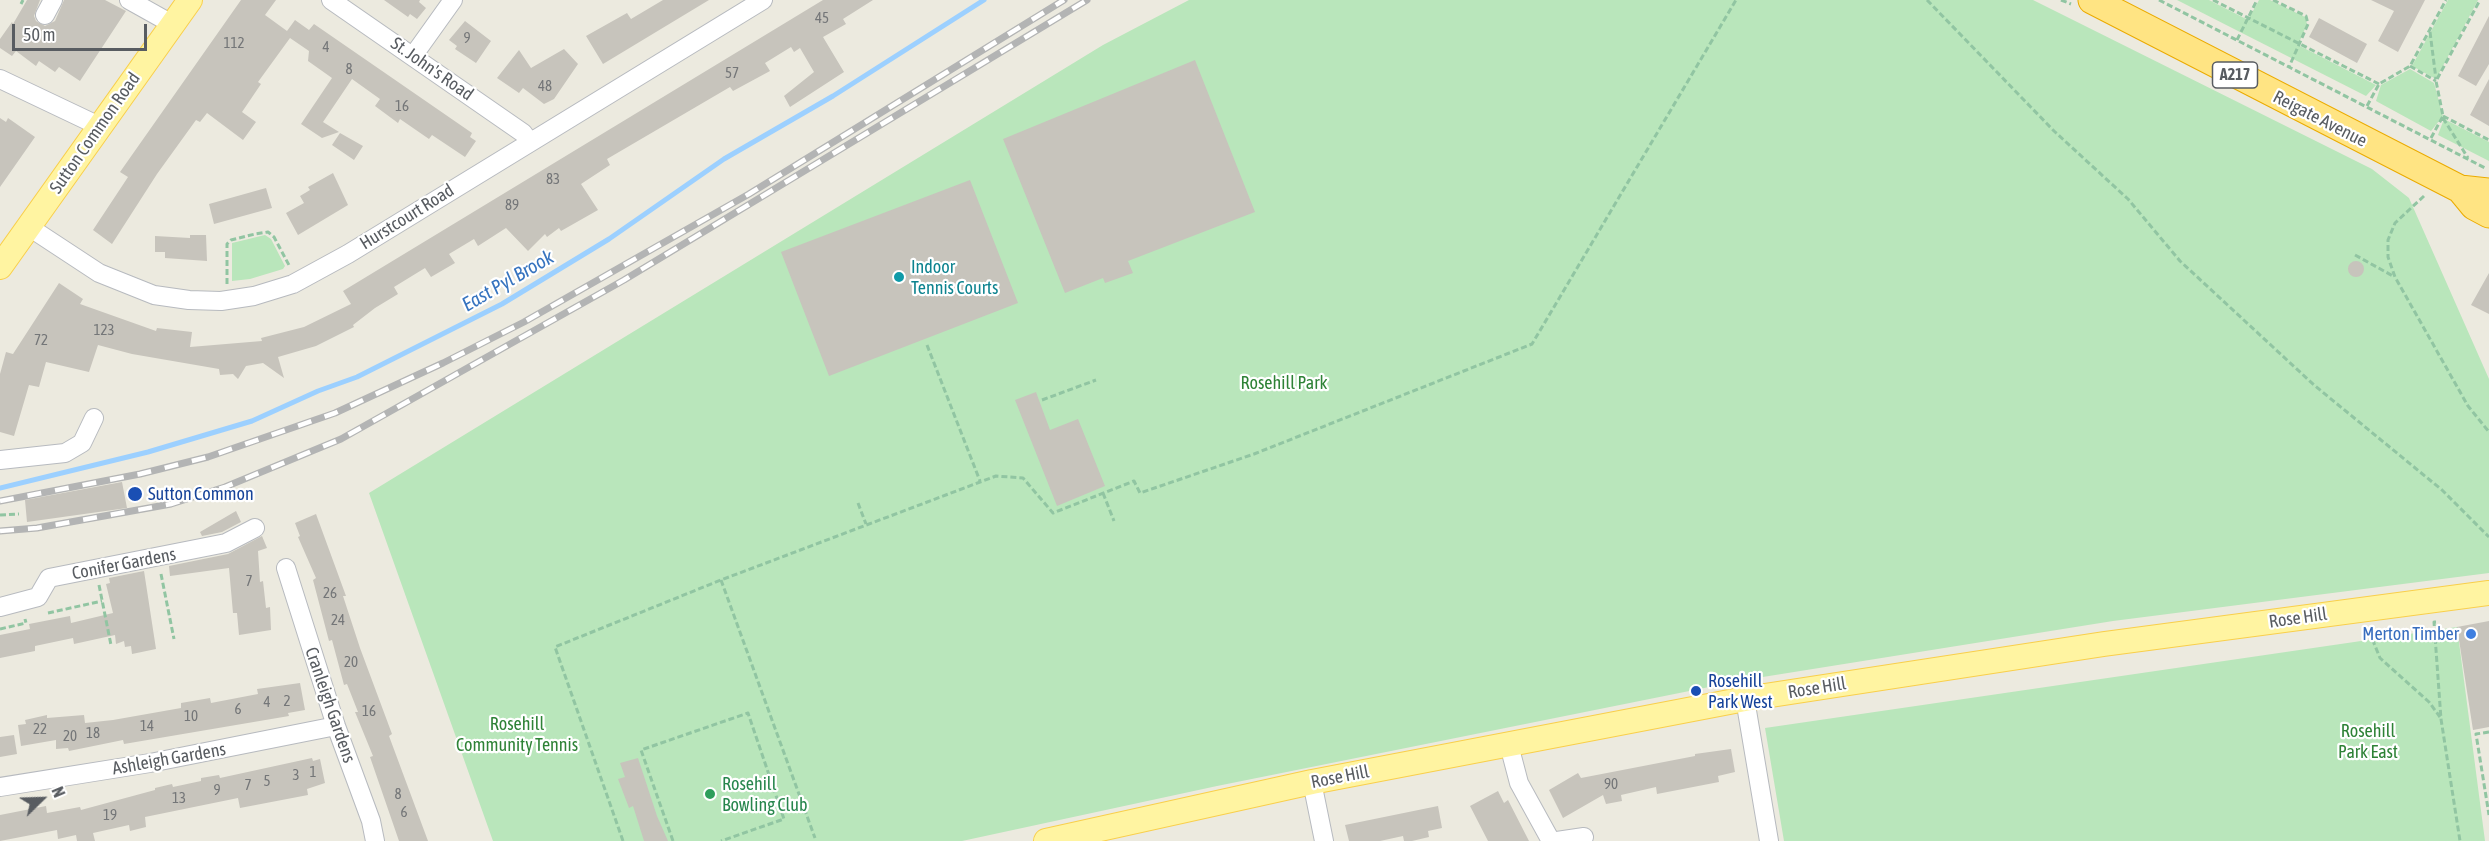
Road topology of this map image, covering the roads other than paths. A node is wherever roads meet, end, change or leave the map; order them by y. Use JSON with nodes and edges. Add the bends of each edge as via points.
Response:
{"nodes":[{"id":1,"x":129,"y":0,"type":"edge"},
{"id":2,"x":190,"y":0,"type":"edge"},
{"id":3,"x":331,"y":0,"type":"edge"},
{"id":4,"x":453,"y":0,"type":"edge"},
{"id":5,"x":763,"y":0,"type":"edge"},
{"id":6,"x":2092,"y":0,"type":"edge"},
{"id":7,"x":172,"y":24,"type":"junction"},
{"id":8,"x":413,"y":56,"type":"junction"},
{"id":9,"x":0,"y":79,"type":"edge"},
{"id":10,"x":99,"y":126,"type":"junction"},
{"id":11,"x":530,"y":141,"type":"junction"},
{"id":12,"x":2460,"y":189,"type":"junction"},
{"id":13,"x":2489,"y":192,"type":"edge"},
{"id":14,"x":2489,"y":214,"type":"edge"},
{"id":15,"x":29,"y":226,"type":"junction"},
{"id":16,"x":1,"y":263,"type":"edge"},
{"id":17,"x":94,"y":418,"type":"dead end"},
{"id":18,"x":0,"y":460,"type":"edge"},
{"id":19,"x":255,"y":528,"type":"dead end"},
{"id":20,"x":286,"y":568,"type":"dead end"},
{"id":21,"x":2489,"y":593,"type":"edge"},
{"id":22,"x":0,"y":607,"type":"edge"},
{"id":23,"x":1745,"y":699,"type":"junction"},
{"id":24,"x":336,"y":726,"type":"junction"},
{"id":25,"x":1509,"y":745,"type":"junction"},
{"id":26,"x":1312,"y":782,"type":"junction"},
{"id":27,"x":0,"y":787,"type":"edge"},
{"id":28,"x":1100,"y":835,"type":"edge"},
{"id":29,"x":1584,"y":837,"type":"dead end"},
{"id":30,"x":375,"y":841,"type":"edge"},
{"id":31,"x":1046,"y":841,"type":"edge"},
{"id":32,"x":1324,"y":841,"type":"edge"},
{"id":33,"x":1551,"y":841,"type":"edge"},
{"id":34,"x":1557,"y":841,"type":"edge"},
{"id":35,"x":1769,"y":841,"type":"edge"}],
"edges":[{"from":1,"to":7,"type":"street"},
{"from":2,"to":7,"type":"main road","name":"Sutton Common Road"},
{"from":3,"to":8,"type":"street","name":"St. John's Road"},
{"from":4,"to":8,"type":"street"},
{"from":5,"to":11,"type":"street","name":"Hurstcourt Road"},
{"from":6,"to":12,"type":"highway","name":"Reigate Avenue","number":"A217"},
{"from":7,"to":10,"type":"main road","name":"Sutton Common Road"},
{"from":8,"to":11,"type":"street","name":"St. John's Road"},
{"from":9,"to":10,"type":"street"},
{"from":10,"to":15,"type":"main road","name":"Sutton Common Road"},
{"from":11,"to":15,"type":"street","name":"Hurstcourt Road","via":[[348,254],[301,280],[254,296],[189,300],[154,295],[99,273]]},
{"from":12,"to":13,"type":"highway","name":"Reigate Avenue","number":"A217"},
{"from":12,"to":14,"type":"highway","number":"A217","via":[[2474,206]]},
{"from":15,"to":16,"type":"main road","name":"Sutton Common Road"},
{"from":17,"to":18,"type":"street","via":[[82,443],[65,453]]},
{"from":19,"to":22,"type":"street","name":"Conifer Gardens","via":[[226,543],[49,578],[38,597]]},
{"from":20,"to":24,"type":"street","name":"Cranleigh Gardens"},
{"from":21,"to":23,"type":"main road","name":"Rose Hill","via":[[2104,644]]},
{"from":23,"to":25,"type":"main road","name":"Rose Hill"},
{"from":23,"to":35,"type":"street"},
{"from":24,"to":27,"type":"street","name":"Ashleigh Gardens","via":[[150,763]]},
{"from":24,"to":30,"type":"street","name":"Cranleigh Gardens"},
{"from":25,"to":26,"type":"main road","name":"Rose Hill"},
{"from":25,"to":33,"type":"street","via":[[1519,783]]},
{"from":26,"to":28,"type":"main road","name":"Rose Hill"},
{"from":26,"to":32,"type":"street"},
{"from":28,"to":31,"type":"main road","name":"Rose Hill"},
{"from":29,"to":34,"type":"street"}]}
